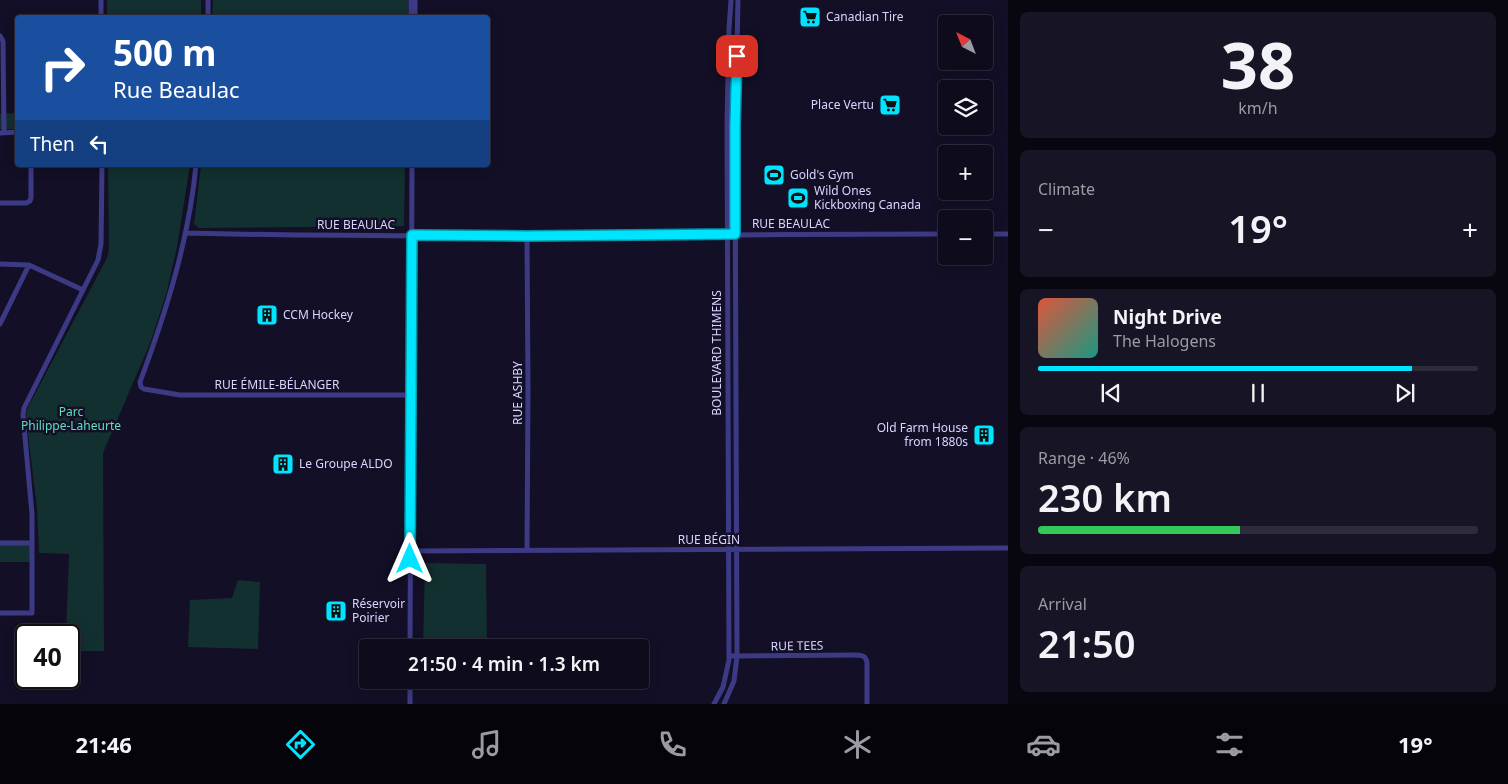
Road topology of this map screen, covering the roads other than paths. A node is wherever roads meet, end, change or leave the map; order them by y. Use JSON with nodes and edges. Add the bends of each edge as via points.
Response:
{"nodes":[{"id":1,"x":101,"y":0,"type":"edge"},
{"id":2,"x":208,"y":0,"type":"edge"},
{"id":3,"x":411,"y":0,"type":"edge"},
{"id":4,"x":415,"y":0,"type":"edge"},
{"id":5,"x":730,"y":0,"type":"edge"},
{"id":6,"x":738,"y":0,"type":"edge"},
{"id":7,"x":102,"y":15,"type":"edge"},
{"id":8,"x":208,"y":15,"type":"edge"},
{"id":9,"x":411,"y":15,"type":"edge"},
{"id":10,"x":415,"y":15,"type":"edge"},
{"id":11,"x":0,"y":36,"type":"edge"},
{"id":12,"x":2,"y":85,"type":"edge"},
{"id":13,"x":2,"y":132,"type":"edge"},
{"id":14,"x":15,"y":132,"type":"edge"},
{"id":15,"x":31,"y":167,"type":"edge"},
{"id":16,"x":102,"y":167,"type":"edge"},
{"id":17,"x":196,"y":167,"type":"edge"},
{"id":18,"x":412,"y":167,"type":"edge"},
{"id":19,"x":0,"y":203,"type":"edge"},
{"id":20,"x":186,"y":233,"type":"junction"},
{"id":21,"x":727,"y":234,"type":"junction"},
{"id":22,"x":735,"y":234,"type":"junction"},
{"id":23,"x":938,"y":234,"type":"edge"},
{"id":24,"x":993,"y":234,"type":"edge"},
{"id":25,"x":1008,"y":234,"type":"edge"},
{"id":26,"x":412,"y":235,"type":"junction"},
{"id":27,"x":526,"y":236,"type":"junction"},
{"id":28,"x":0,"y":264,"type":"edge"},
{"id":29,"x":28,"y":265,"type":"junction"},
{"id":30,"x":83,"y":290,"type":"junction"},
{"id":31,"x":1,"y":321,"type":"edge"},
{"id":32,"x":411,"y":395,"type":"junction"},
{"id":33,"x":728,"y":433,"type":"junction"},
{"id":34,"x":736,"y":433,"type":"junction"},
{"id":35,"x":728,"y":490,"type":"junction"},
{"id":36,"x":736,"y":490,"type":"junction"},
{"id":37,"x":0,"y":543,"type":"edge"},
{"id":38,"x":31,"y":543,"type":"junction"},
{"id":39,"x":1008,"y":548,"type":"edge"},
{"id":40,"x":737,"y":549,"type":"junction"},
{"id":41,"x":410,"y":550,"type":"junction"},
{"id":42,"x":527,"y":550,"type":"junction"},
{"id":43,"x":728,"y":550,"type":"junction"},
{"id":44,"x":0,"y":613,"type":"edge"},
{"id":45,"x":410,"y":639,"type":"edge"},
{"id":46,"x":729,"y":656,"type":"junction"},
{"id":47,"x":737,"y":656,"type":"junction"},
{"id":48,"x":410,"y":689,"type":"edge"},
{"id":49,"x":410,"y":704,"type":"edge"},
{"id":50,"x":714,"y":704,"type":"edge"},
{"id":51,"x":724,"y":704,"type":"edge"},
{"id":52,"x":867,"y":704,"type":"edge"}],
"edges":[{"from":1,"to":7,"type":"street"},
{"from":2,"to":8,"type":"street"},
{"from":3,"to":9,"type":"street"},
{"from":4,"to":10,"type":"street"},
{"from":5,"to":21,"type":"street","name":"BOULEVARD THIMENS"},
{"from":6,"to":22,"type":"street","name":"BOULEVARD THIMENS"},
{"from":11,"to":12,"type":"street","via":[[3,41]]},
{"from":12,"to":13,"type":"street"},
{"from":13,"to":14,"type":"street"},
{"from":15,"to":19,"type":"street","via":[[30,202]]},
{"from":16,"to":30,"type":"street","via":[[101,244],[98,260]]},
{"from":17,"to":20,"type":"street"},
{"from":18,"to":26,"type":"street"},
{"from":20,"to":26,"type":"street","name":"RUE BEAULAC"},
{"from":20,"to":32,"type":"street","name":"RUE ÉMILE-BÉLANGER","via":[[172,290],[141,387],[180,395]]},
{"from":21,"to":22,"type":"street","name":"RUE BEAULAC"},
{"from":21,"to":27,"type":"street","name":"RUE BEAULAC"},
{"from":21,"to":33,"type":"street","name":"BOULEVARD THIMENS"},
{"from":22,"to":23,"type":"street","name":"RUE BEAULAC"},
{"from":22,"to":34,"type":"street","name":"BOULEVARD THIMENS"},
{"from":24,"to":25,"type":"street"},
{"from":26,"to":27,"type":"street","name":"RUE BEAULAC"},
{"from":26,"to":32,"type":"street"},
{"from":27,"to":42,"type":"street","name":"RUE ASHBY"},
{"from":28,"to":29,"type":"street"},
{"from":29,"to":30,"type":"street"},
{"from":29,"to":31,"type":"street"},
{"from":30,"to":38,"type":"street","via":[[24,408],[23,428],[32,514]]},
{"from":32,"to":41,"type":"street"},
{"from":33,"to":34,"type":"street"},
{"from":33,"to":35,"type":"street","name":"BOULEVARD THIMENS"},
{"from":34,"to":36,"type":"street","name":"BOULEVARD THIMENS"},
{"from":35,"to":36,"type":"street"},
{"from":35,"to":43,"type":"street","name":"BOULEVARD THIMENS"},
{"from":36,"to":40,"type":"street","name":"BOULEVARD THIMENS"},
{"from":37,"to":38,"type":"street"},
{"from":38,"to":44,"type":"street","via":[[32,613]]},
{"from":39,"to":40,"type":"street","name":"RUE BÉGIN"},
{"from":40,"to":43,"type":"street","name":"RUE BÉGIN"},
{"from":40,"to":47,"type":"street","name":"BOULEVARD THIMENS"},
{"from":41,"to":42,"type":"street","name":"RUE BÉGIN"},
{"from":41,"to":45,"type":"street"},
{"from":42,"to":43,"type":"street","name":"RUE BÉGIN"},
{"from":43,"to":46,"type":"street","name":"BOULEVARD THIMENS"},
{"from":46,"to":47,"type":"street","name":"RUE TEES"},
{"from":46,"to":50,"type":"street","name":"BOULEVARD THIMENS","via":[[725,682]]},
{"from":47,"to":51,"type":"street","name":"BOULEVARD THIMENS","via":[[734,681]]},
{"from":47,"to":52,"type":"street","name":"RUE TEES","via":[[858,654],[865,657]]},
{"from":48,"to":49,"type":"street"}]}
